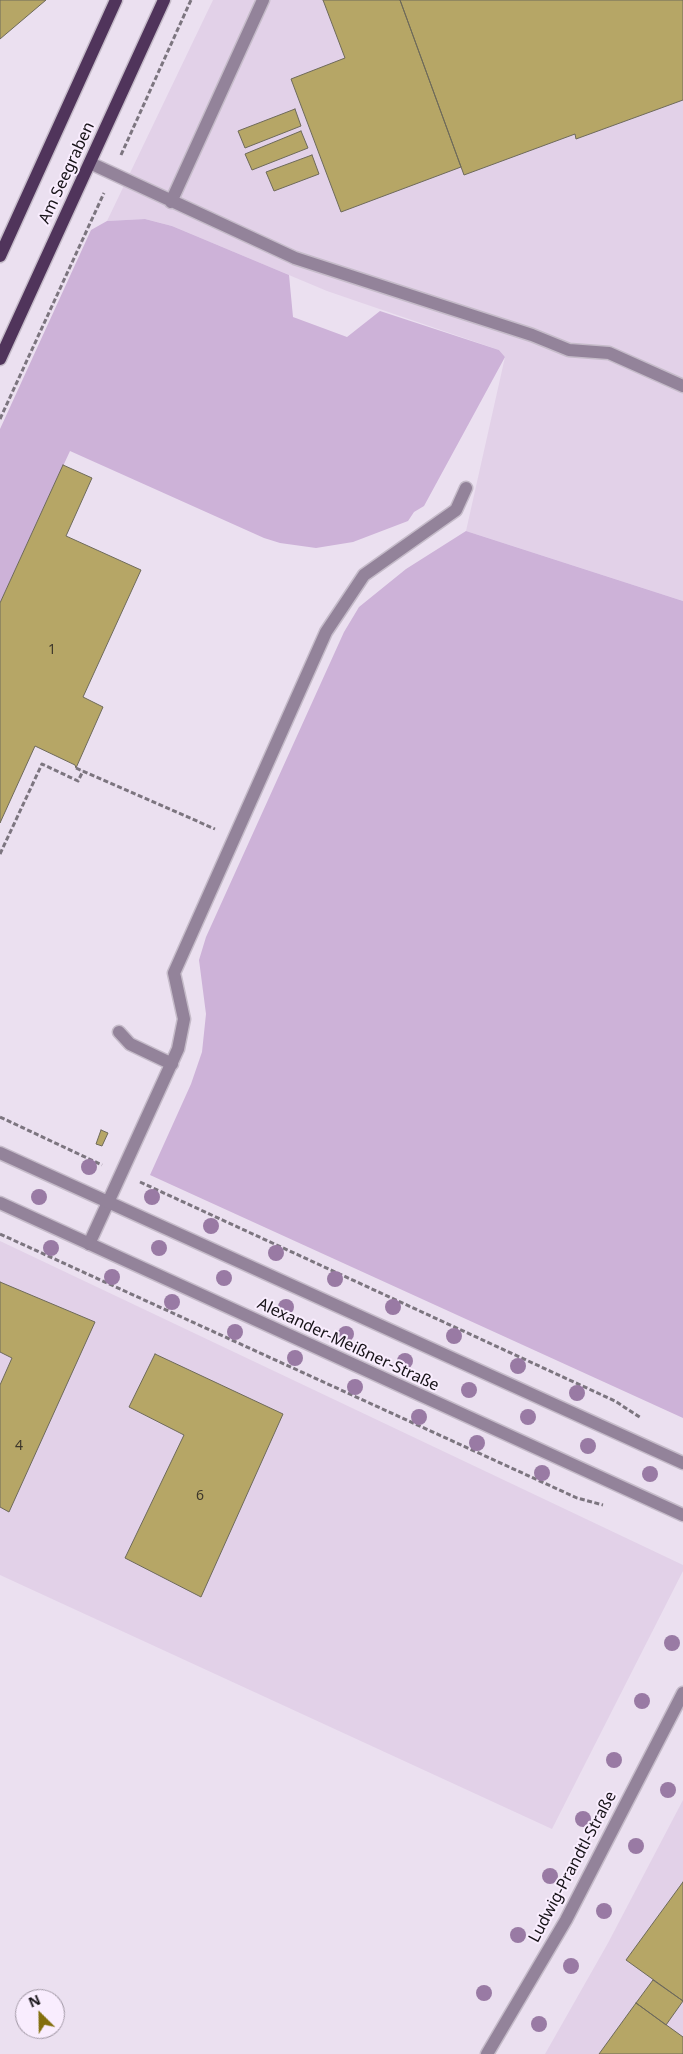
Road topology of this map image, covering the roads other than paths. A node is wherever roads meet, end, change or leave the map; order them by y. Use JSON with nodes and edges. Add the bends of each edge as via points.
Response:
{"nodes":[{"id":1,"x":116,"y":0,"type":"edge"},
{"id":2,"x":164,"y":0,"type":"edge"},
{"id":3,"x":263,"y":0,"type":"edge"},
{"id":4,"x":90,"y":163,"type":"junction"},
{"id":5,"x":171,"y":202,"type":"junction"},
{"id":6,"x":0,"y":256,"type":"edge"},
{"id":7,"x":0,"y":359,"type":"edge"},
{"id":8,"x":683,"y":386,"type":"edge"},
{"id":9,"x":466,"y":488,"type":"dead end"},
{"id":10,"x":119,"y":1032,"type":"dead end"},
{"id":11,"x":172,"y":1064,"type":"junction"},
{"id":12,"x":0,"y":1153,"type":"edge"},
{"id":13,"x":0,"y":1203,"type":"edge"},
{"id":14,"x":110,"y":1203,"type":"junction"},
{"id":15,"x":89,"y":1244,"type":"junction"},
{"id":16,"x":683,"y":1463,"type":"edge"},
{"id":17,"x":683,"y":1516,"type":"edge"},
{"id":18,"x":683,"y":1693,"type":"edge"},
{"id":19,"x":487,"y":2054,"type":"edge"}],
"edges":[{"from":1,"to":6,"type":"main road","name":"Am Seegraben"},
{"from":2,"to":4,"type":"main road","name":"Am Seegraben"},
{"from":3,"to":5,"type":"street"},
{"from":4,"to":5,"type":"street"},
{"from":4,"to":7,"type":"main road","name":"Am Seegraben"},
{"from":5,"to":8,"type":"street","via":[[295,258],[569,350],[609,353]]},
{"from":9,"to":11,"type":"street","via":[[456,510],[364,575],[326,632],[174,973],[184,1018]]},
{"from":10,"to":11,"type":"street","via":[[130,1044]]},
{"from":11,"to":14,"type":"street"},
{"from":12,"to":14,"type":"street","name":"Alexander-Meißner-Straße"},
{"from":13,"to":15,"type":"street","name":"Alexander-Meißner-Straße"},
{"from":14,"to":15,"type":"street"},
{"from":14,"to":16,"type":"street","name":"Alexander-Meißner-Straße"},
{"from":15,"to":17,"type":"street","name":"Alexander-Meißner-Straße"},
{"from":18,"to":19,"type":"street","name":"Ludwig-Prandtl-Straße","via":[[566,1920]]}]}
